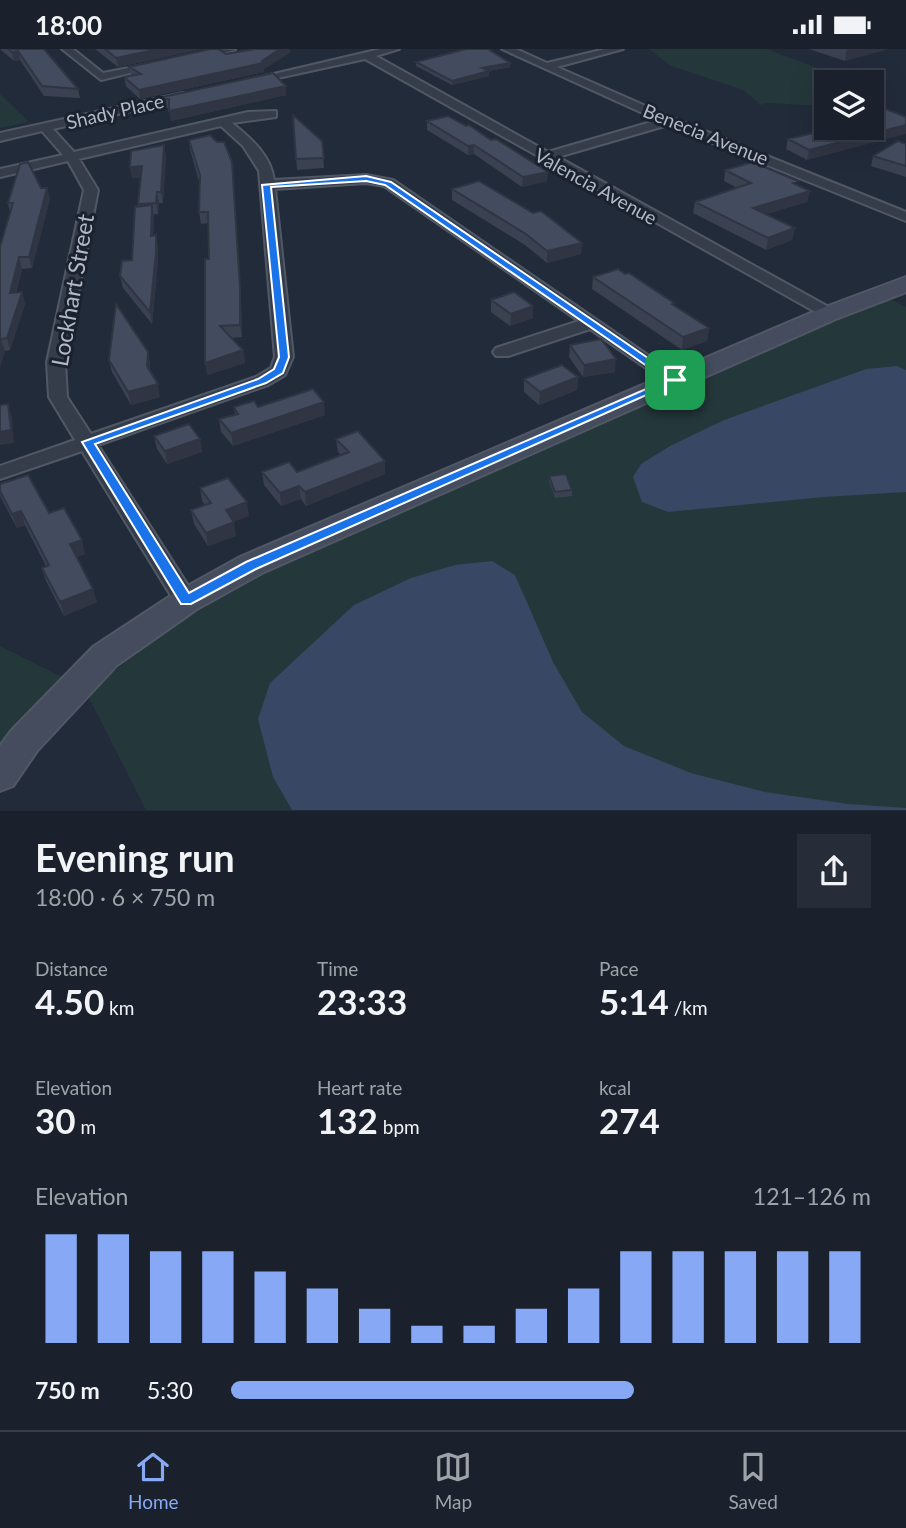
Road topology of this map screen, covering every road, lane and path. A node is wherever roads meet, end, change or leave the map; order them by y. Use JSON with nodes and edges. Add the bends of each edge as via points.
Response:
{"nodes":[{"id":1,"x":67,"y":49,"type":"edge"},
{"id":2,"x":394,"y":49,"type":"edge"},
{"id":3,"x":507,"y":49,"type":"edge"},
{"id":4,"x":618,"y":49,"type":"edge"},
{"id":5,"x":229,"y":50,"type":"edge"},
{"id":6,"x":366,"y":55,"type":"junction"},
{"id":7,"x":178,"y":61,"type":"edge"},
{"id":8,"x":166,"y":63,"type":"edge"},
{"id":9,"x":547,"y":66,"type":"junction"},
{"id":10,"x":232,"y":85,"type":"edge"},
{"id":11,"x":192,"y":94,"type":"edge"},
{"id":12,"x":272,"y":114,"type":"dead end"},
{"id":13,"x":669,"y":121,"type":"junction"},
{"id":14,"x":223,"y":122,"type":"junction"},
{"id":15,"x":45,"y":127,"type":"junction"},
{"id":16,"x":0,"y":137,"type":"edge"},
{"id":17,"x":71,"y":156,"type":"junction"},
{"id":18,"x":545,"y":157,"type":"junction"},
{"id":19,"x":0,"y":173,"type":"edge"},
{"id":20,"x":267,"y":185,"type":"junction"},
{"id":21,"x":906,"y":217,"type":"edge"},
{"id":22,"x":906,"y":284,"type":"edge"},
{"id":23,"x":828,"y":314,"type":"junction"},
{"id":24,"x":591,"y":323,"type":"junction"},
{"id":25,"x":502,"y":352,"type":"dead end"},
{"id":26,"x":675,"y":380,"type":"junction"},
{"id":27,"x":88,"y":442,"type":"junction"},
{"id":28,"x":0,"y":473,"type":"edge"},
{"id":29,"x":186,"y":601,"type":"junction"},
{"id":30,"x":0,"y":775,"type":"edge"}],
"edges":[{"from":1,"to":8,"type":"street","via":[[101,76]]},
{"from":2,"to":6,"type":"street"},
{"from":3,"to":9,"type":"street","name":"Benecia Avenue"},
{"from":4,"to":9,"type":"street"},
{"from":5,"to":7,"type":"street"},
{"from":6,"to":10,"type":"street"},
{"from":6,"to":18,"type":"street","name":"Valencia Avenue"},
{"from":9,"to":13,"type":"street","name":"Benecia Avenue"},
{"from":11,"to":15,"type":"street","name":"Shady Place"},
{"from":12,"to":14,"type":"street"},
{"from":13,"to":18,"type":"street"},
{"from":13,"to":21,"type":"street","name":"Benecia Avenue"},
{"from":14,"to":17,"type":"street"},
{"from":14,"to":20,"type":"street","via":[[259,155]]},
{"from":15,"to":16,"type":"street","name":"Shady Place"},
{"from":15,"to":17,"type":"street","name":"Lockhart Street"},
{"from":17,"to":19,"type":"street"},
{"from":17,"to":27,"type":"street","name":"Lockhart Street","via":[[90,190],[59,345],[57,385],[58,397]]},
{"from":18,"to":23,"type":"street","name":"Valencia Avenue"},
{"from":20,"to":24,"type":"street","via":[[383,181]]},
{"from":20,"to":27,"type":"street","via":[[284,357],[279,371]]},
{"from":22,"to":23,"type":"street"},
{"from":23,"to":26,"type":"street"},
{"from":24,"to":25,"type":"street"},
{"from":24,"to":26,"type":"street"},
{"from":26,"to":29,"type":"street","via":[[251,565]]},
{"from":27,"to":28,"type":"street"},
{"from":27,"to":29,"type":"street","name":"Lockhart Street"},
{"from":29,"to":30,"type":"street","via":[[104,656],[24,741]]}]}
